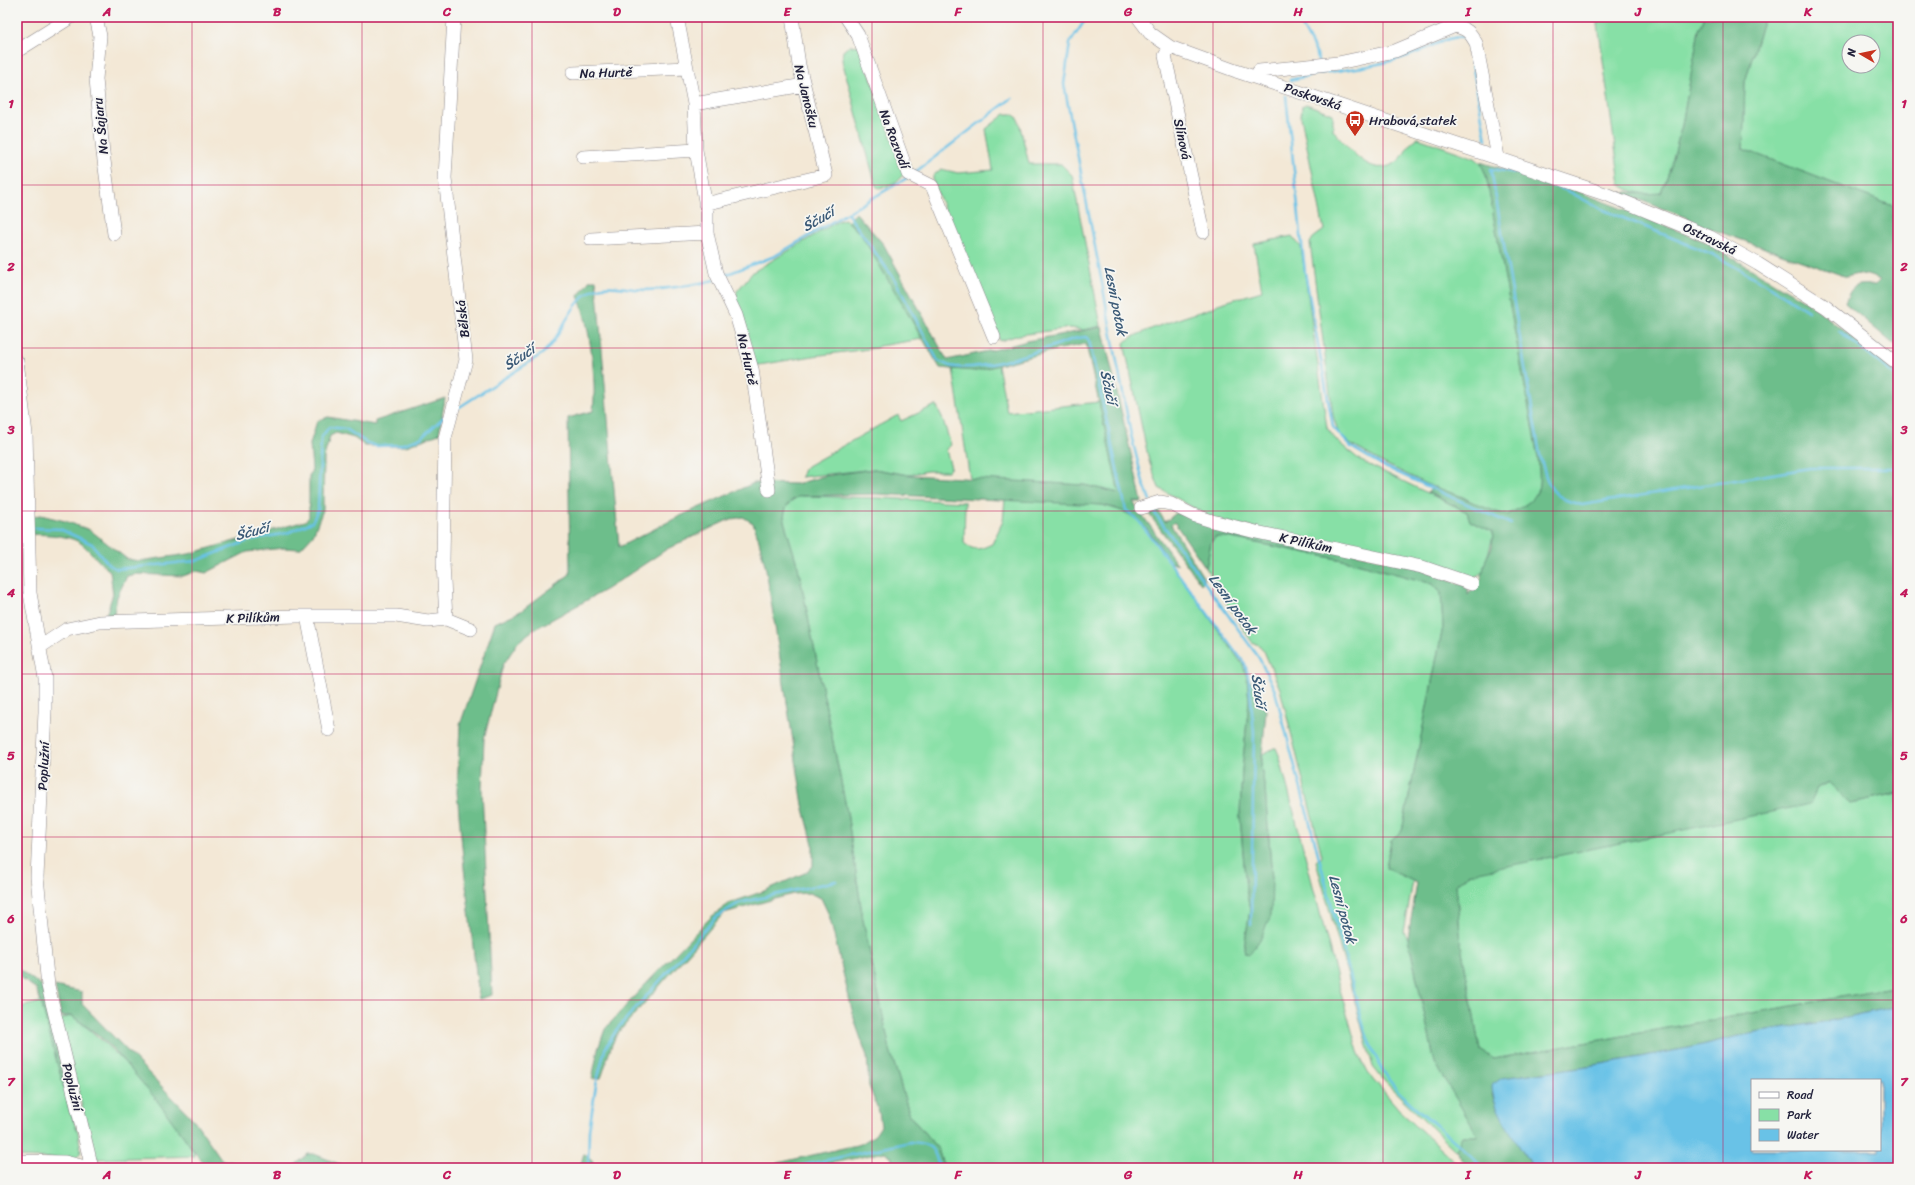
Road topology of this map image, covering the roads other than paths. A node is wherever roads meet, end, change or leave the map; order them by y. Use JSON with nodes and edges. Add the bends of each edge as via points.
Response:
{"nodes":[{"id":1,"x":72,"y":17,"type":"edge"},
{"id":2,"x":96,"y":17,"type":"edge"},
{"id":3,"x":454,"y":17,"type":"edge"},
{"id":4,"x":677,"y":17,"type":"edge"},
{"id":5,"x":792,"y":17,"type":"edge"},
{"id":6,"x":846,"y":17,"type":"edge"},
{"id":7,"x":1138,"y":17,"type":"edge"},
{"id":8,"x":1466,"y":17,"type":"edge"},
{"id":9,"x":1455,"y":26,"type":"junction"},
{"id":10,"x":1170,"y":47,"type":"junction"},
{"id":11,"x":17,"y":51,"type":"edge"},
{"id":12,"x":687,"y":68,"type":"junction"},
{"id":13,"x":573,"y":73,"type":"dead end"},
{"id":14,"x":1255,"y":77,"type":"junction"},
{"id":15,"x":804,"y":85,"type":"junction"},
{"id":16,"x":694,"y":104,"type":"junction"},
{"id":17,"x":696,"y":150,"type":"junction"},
{"id":18,"x":583,"y":157,"type":"dead end"},
{"id":19,"x":1498,"y":157,"type":"junction"},
{"id":20,"x":705,"y":204,"type":"junction"},
{"id":21,"x":1203,"y":232,"type":"dead end"},
{"id":22,"x":706,"y":233,"type":"junction"},
{"id":23,"x":114,"y":234,"type":"dead end"},
{"id":24,"x":591,"y":239,"type":"dead end"},
{"id":25,"x":994,"y":338,"type":"dead end"},
{"id":26,"x":17,"y":361,"type":"edge"},
{"id":27,"x":1898,"y":364,"type":"edge"},
{"id":28,"x":769,"y":490,"type":"dead end"},
{"id":29,"x":1148,"y":507,"type":"dead end"},
{"id":30,"x":1472,"y":584,"type":"dead end"},
{"id":31,"x":307,"y":616,"type":"junction"},
{"id":32,"x":446,"y":619,"type":"junction"},
{"id":33,"x":471,"y":629,"type":"dead end"},
{"id":34,"x":40,"y":647,"type":"junction"},
{"id":35,"x":329,"y":730,"type":"dead end"},
{"id":36,"x":17,"y":1161,"type":"edge"},
{"id":37,"x":91,"y":1168,"type":"edge"}],
"edges":[{"from":1,"to":11,"type":"street"},
{"from":2,"to":23,"type":"street","name":"Na Šajaru","via":[[100,36],[96,79]]},
{"from":3,"to":32,"type":"street","name":"Bělská","via":[[445,178],[466,360],[445,438],[443,562]]},
{"from":4,"to":12,"type":"street","name":"Na Hurtě"},
{"from":5,"to":15,"type":"street","name":"Na Janošku"},
{"from":6,"to":25,"type":"street","name":"Na Rozvodí","via":[[858,34],[908,174],[932,186]]},
{"from":7,"to":10,"type":"street","name":"Paskovská","via":[[1150,33]]},
{"from":8,"to":9,"type":"street"},
{"from":9,"to":14,"type":"street","via":[[1395,51],[1338,63],[1259,71]]},
{"from":9,"to":19,"type":"street","via":[[1470,31],[1476,42]]},
{"from":10,"to":14,"type":"street","name":"Paskovská"},
{"from":10,"to":21,"type":"street","name":"Slínová","via":[[1165,56]]},
{"from":12,"to":13,"type":"street","name":"Na Hurtě"},
{"from":12,"to":16,"type":"street","name":"Na Hurtě"},
{"from":14,"to":19,"type":"street","name":"Paskovská"},
{"from":15,"to":16,"type":"street"},
{"from":15,"to":20,"type":"street","name":"Na Janošku","via":[[826,175]]},
{"from":16,"to":17,"type":"street","name":"Na Hurtě"},
{"from":17,"to":18,"type":"street"},
{"from":17,"to":20,"type":"street","name":"Na Hurtě"},
{"from":19,"to":27,"type":"street","name":"Ostravská","via":[[1608,195],[1710,237],[1826,307]]},
{"from":20,"to":22,"type":"street","name":"Na Hurtě"},
{"from":22,"to":24,"type":"street"},
{"from":22,"to":28,"type":"street","name":"Na Hurtě","via":[[718,278],[736,315],[752,369]]},
{"from":26,"to":34,"type":"street","name":"Poplužní","via":[[26,434],[30,593]]},
{"from":29,"to":30,"type":"street","name":"K Pilíkům","via":[[1160,502],[1172,504],[1193,515],[1256,532],[1422,567]]},
{"from":31,"to":32,"type":"street","name":"K Pilíkům","via":[[396,616],[428,621]]},
{"from":31,"to":34,"type":"street","name":"K Pilíkům","via":[[100,622],[67,629]]},
{"from":31,"to":35,"type":"street"},
{"from":32,"to":33,"type":"street","name":"K Pilíkům"},
{"from":34,"to":37,"type":"street","name":"Poplužní","via":[[45,678],[46,712],[37,876],[48,986]]},
{"from":36,"to":37,"type":"street","via":[[65,1162]]}]}
